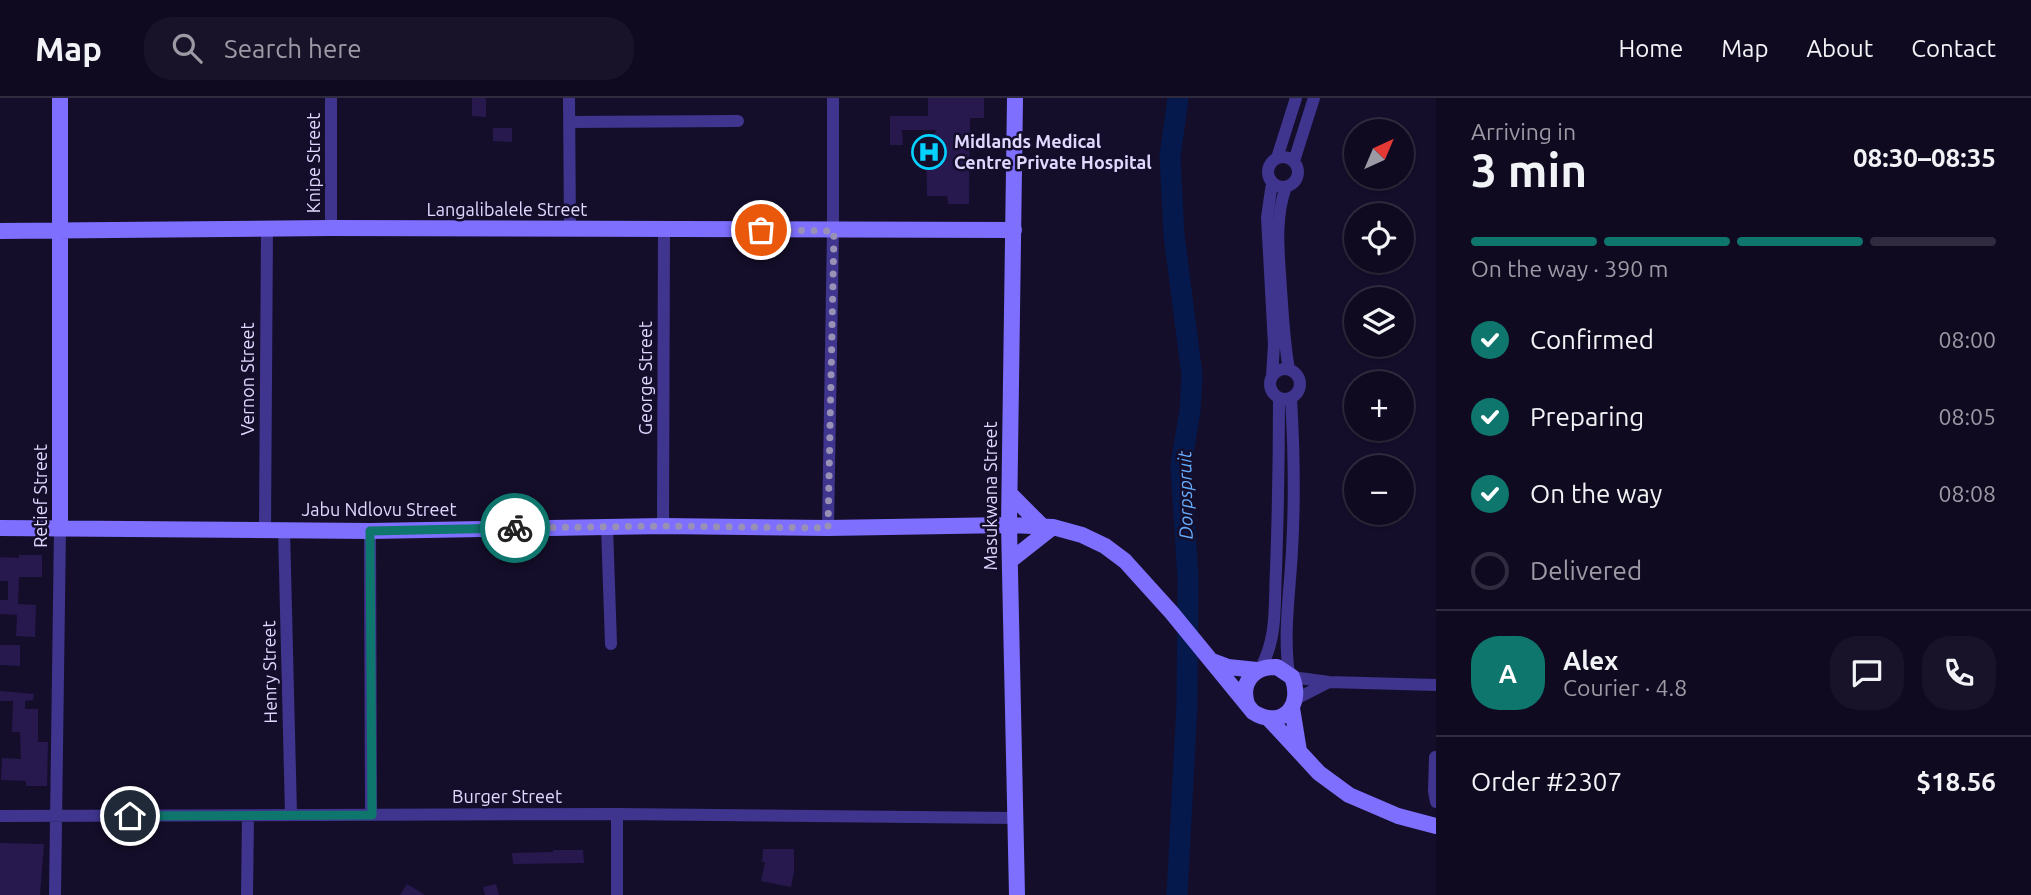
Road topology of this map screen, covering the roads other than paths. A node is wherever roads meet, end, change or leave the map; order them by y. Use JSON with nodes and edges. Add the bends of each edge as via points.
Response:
{"nodes":[{"id":1,"x":60,"y":98,"type":"edge"},
{"id":2,"x":331,"y":98,"type":"edge"},
{"id":3,"x":569,"y":98,"type":"edge"},
{"id":4,"x":833,"y":98,"type":"edge"},
{"id":5,"x":1015,"y":98,"type":"edge"},
{"id":6,"x":1296,"y":98,"type":"edge"},
{"id":7,"x":1314,"y":98,"type":"edge"},
{"id":8,"x":738,"y":121,"type":"dead end"},
{"id":9,"x":570,"y":122,"type":"junction"},
{"id":10,"x":1277,"y":158,"type":"junction"},
{"id":11,"x":1294,"y":161,"type":"junction"},
{"id":12,"x":1272,"y":183,"type":"junction"},
{"id":13,"x":1286,"y":187,"type":"junction"},
{"id":14,"x":331,"y":228,"type":"junction"},
{"id":15,"x":267,"y":229,"type":"junction"},
{"id":16,"x":570,"y":229,"type":"junction"},
{"id":17,"x":61,"y":230,"type":"junction"},
{"id":18,"x":664,"y":230,"type":"junction"},
{"id":19,"x":1014,"y":230,"type":"junction"},
{"id":20,"x":0,"y":231,"type":"edge"},
{"id":21,"x":834,"y":231,"type":"junction"},
{"id":22,"x":1289,"y":369,"type":"junction"},
{"id":23,"x":1272,"y":376,"type":"junction"},
{"id":24,"x":1285,"y":398,"type":"junction"},
{"id":25,"x":1011,"y":495,"type":"junction"},
{"id":26,"x":1009,"y":525,"type":"junction"},
{"id":27,"x":663,"y":526,"type":"junction"},
{"id":28,"x":1047,"y":526,"type":"junction"},
{"id":29,"x":607,"y":527,"type":"junction"},
{"id":30,"x":0,"y":528,"type":"edge"},
{"id":31,"x":60,"y":528,"type":"junction"},
{"id":32,"x":828,"y":528,"type":"junction"},
{"id":33,"x":265,"y":529,"type":"junction"},
{"id":34,"x":284,"y":529,"type":"junction"},
{"id":35,"x":370,"y":531,"type":"junction"},
{"id":36,"x":1011,"y":560,"type":"junction"},
{"id":37,"x":611,"y":644,"type":"dead end"},
{"id":38,"x":1209,"y":658,"type":"junction"},
{"id":39,"x":1259,"y":670,"type":"junction"},
{"id":40,"x":1291,"y":676,"type":"junction"},
{"id":41,"x":1329,"y":682,"type":"junction"},
{"id":42,"x":1436,"y":684,"type":"edge"},
{"id":43,"x":1294,"y":703,"type":"junction"},
{"id":44,"x":1247,"y":704,"type":"junction"},
{"id":45,"x":1269,"y":719,"type":"junction"},
{"id":46,"x":1299,"y":751,"type":"junction"},
{"id":47,"x":1435,"y":757,"type":"edge"},
{"id":48,"x":1436,"y":802,"type":"edge"},
{"id":49,"x":290,"y":814,"type":"junction"},
{"id":50,"x":617,"y":814,"type":"junction"},
{"id":51,"x":372,"y":815,"type":"junction"},
{"id":52,"x":0,"y":816,"type":"edge"},
{"id":53,"x":56,"y":816,"type":"junction"},
{"id":54,"x":248,"y":816,"type":"junction"},
{"id":55,"x":1014,"y":818,"type":"junction"},
{"id":56,"x":1436,"y":826,"type":"edge"},
{"id":57,"x":55,"y":895,"type":"edge"},
{"id":58,"x":247,"y":895,"type":"edge"},
{"id":59,"x":617,"y":895,"type":"edge"},
{"id":60,"x":1017,"y":895,"type":"edge"}],
"edges":[{"from":1,"to":17,"type":"street","name":"Retief Street"},
{"from":2,"to":14,"type":"street","name":"Knipe Street"},
{"from":3,"to":9,"type":"street"},
{"from":4,"to":21,"type":"street"},
{"from":5,"to":19,"type":"street","name":"Masukwana Street"},
{"from":6,"to":10,"type":"street"},
{"from":7,"to":11,"type":"street"},
{"from":8,"to":9,"type":"street"},
{"from":9,"to":16,"type":"street"},
{"from":10,"to":11,"type":"street"},
{"from":10,"to":12,"type":"street","via":[[1268,169]]},
{"from":11,"to":13,"type":"street","via":[[1297,176]]},
{"from":12,"to":13,"type":"street"},
{"from":12,"to":23,"type":"street","via":[[1267,216],[1275,345]]},
{"from":13,"to":22,"type":"street","via":[[1278,242]]},
{"from":14,"to":15,"type":"street","name":"Langalibalele Street"},
{"from":14,"to":16,"type":"street","name":"Langalibalele Street"},
{"from":15,"to":17,"type":"street","name":"Langalibalele Street"},
{"from":15,"to":33,"type":"street","name":"Vernon Street"},
{"from":16,"to":18,"type":"street","name":"Langalibalele Street"},
{"from":17,"to":20,"type":"street","name":"Langalibalele Street"},
{"from":17,"to":31,"type":"street","name":"Retief Street"},
{"from":18,"to":21,"type":"street","name":"Langalibalele Street"},
{"from":18,"to":27,"type":"street","name":"George Street"},
{"from":19,"to":21,"type":"street","name":"Langalibalele Street"},
{"from":19,"to":25,"type":"street","name":"Masukwana Street"},
{"from":21,"to":32,"type":"street"},
{"from":22,"to":23,"type":"street"},
{"from":22,"to":24,"type":"street","via":[[1300,384],[1298,392]]},
{"from":23,"to":24,"type":"street","via":[[1270,386]]},
{"from":24,"to":39,"type":"street","via":[[1273,641]]},
{"from":24,"to":40,"type":"street","via":[[1294,453],[1286,633]]},
{"from":25,"to":26,"type":"street","name":"Masukwana Street"},
{"from":25,"to":28,"type":"street"},
{"from":26,"to":28,"type":"street","name":"Jabu Ndlovu Street"},
{"from":26,"to":32,"type":"street","name":"Jabu Ndlovu Street"},
{"from":26,"to":36,"type":"street","name":"Masukwana Street"},
{"from":27,"to":29,"type":"street","name":"Jabu Ndlovu Street"},
{"from":27,"to":32,"type":"street","name":"Jabu Ndlovu Street"},
{"from":28,"to":36,"type":"street"},
{"from":28,"to":38,"type":"street","via":[[1105,546],[1142,578]]},
{"from":29,"to":35,"type":"street","name":"Jabu Ndlovu Street"},
{"from":29,"to":37,"type":"street"},
{"from":30,"to":31,"type":"street","name":"Jabu Ndlovu Street"},
{"from":31,"to":33,"type":"street","name":"Jabu Ndlovu Street"},
{"from":31,"to":53,"type":"street","name":"Retief Street"},
{"from":33,"to":34,"type":"street","name":"Jabu Ndlovu Street"},
{"from":34,"to":35,"type":"street","name":"Jabu Ndlovu Street"},
{"from":34,"to":49,"type":"street","name":"Henry Street"},
{"from":35,"to":51,"type":"street"},
{"from":36,"to":55,"type":"street","name":"Masukwana Street"},
{"from":38,"to":39,"type":"street","via":[[1228,667]]},
{"from":38,"to":44,"type":"street"},
{"from":39,"to":40,"type":"street","via":[[1276,667]]},
{"from":39,"to":44,"type":"street","via":[[1245,689]]},
{"from":40,"to":41,"type":"street"},
{"from":40,"to":43,"type":"street","via":[[1296,686]]},
{"from":41,"to":42,"type":"street"},
{"from":41,"to":43,"type":"street"},
{"from":43,"to":45,"type":"street","via":[[1278,718]]},
{"from":43,"to":46,"type":"street"},
{"from":44,"to":45,"type":"street"},
{"from":45,"to":46,"type":"street"},
{"from":46,"to":56,"type":"street","via":[[1349,795]]},
{"from":47,"to":48,"type":"street"},
{"from":49,"to":51,"type":"street","name":"Burger Street"},
{"from":49,"to":54,"type":"street","name":"Burger Street"},
{"from":50,"to":51,"type":"street","name":"Burger Street"},
{"from":50,"to":55,"type":"street","name":"Burger Street"},
{"from":50,"to":59,"type":"street"},
{"from":52,"to":53,"type":"street","name":"Burger Street"},
{"from":53,"to":54,"type":"street","name":"Burger Street"},
{"from":53,"to":57,"type":"street","name":"Retief Street"},
{"from":54,"to":58,"type":"street"},
{"from":55,"to":60,"type":"street","name":"Masukwana Street"}]}
